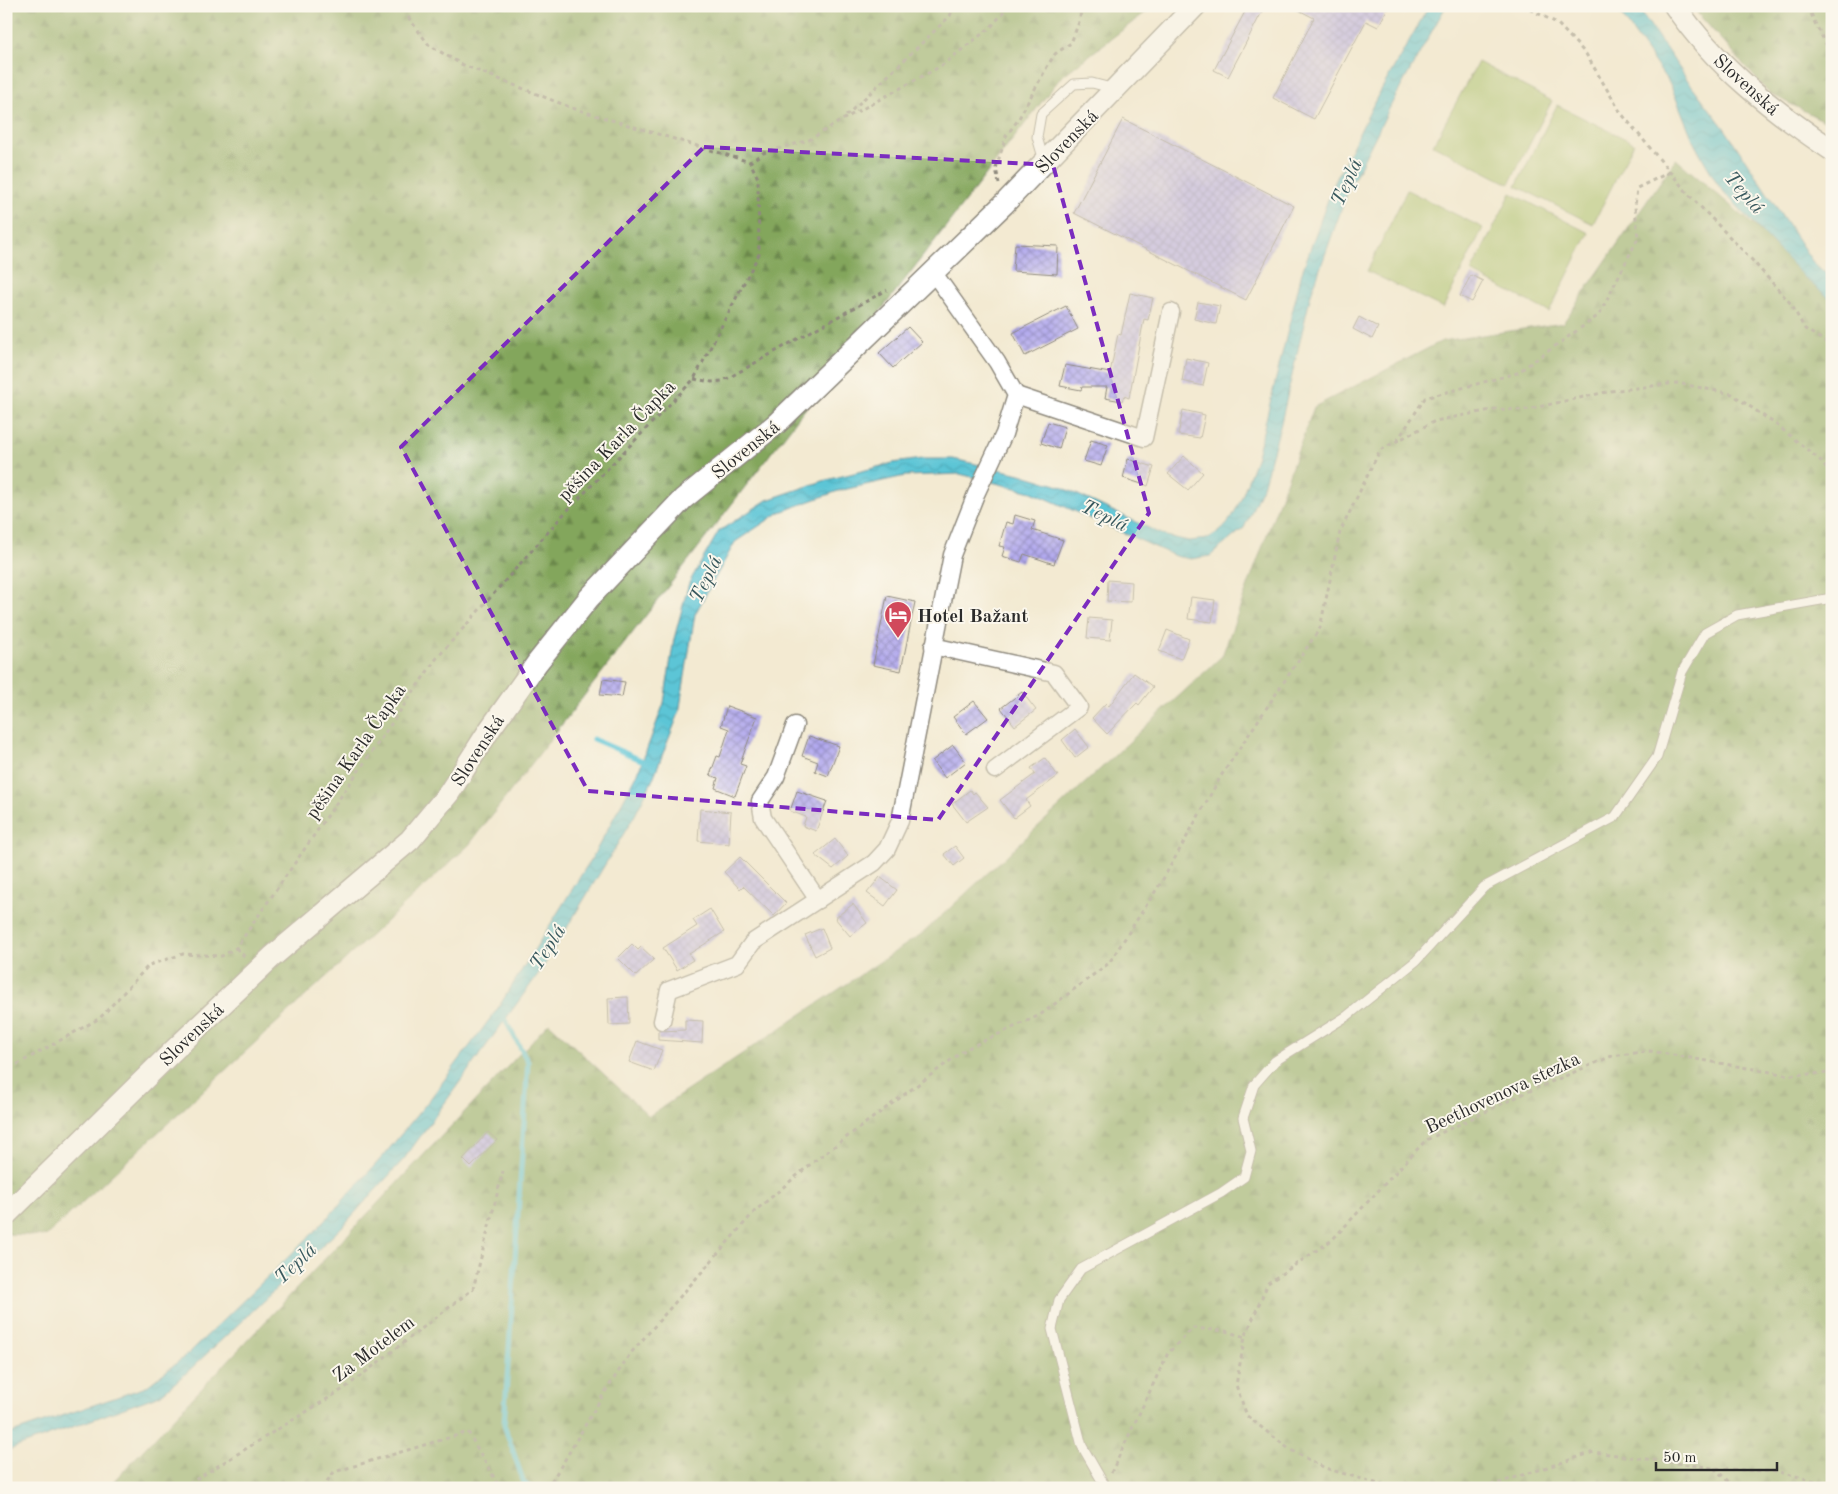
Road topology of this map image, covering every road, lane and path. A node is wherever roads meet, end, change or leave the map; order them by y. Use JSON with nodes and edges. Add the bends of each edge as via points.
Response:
{"nodes":[{"id":1,"x":956,"y":6,"type":"edge"},
{"id":2,"x":1009,"y":6,"type":"edge"},
{"id":3,"x":1082,"y":6,"type":"edge"},
{"id":4,"x":1195,"y":6,"type":"edge"},
{"id":5,"x":1523,"y":6,"type":"edge"},
{"id":6,"x":1675,"y":6,"type":"edge"},
{"id":7,"x":1809,"y":6,"type":"edge"},
{"id":8,"x":408,"y":17,"type":"dead end"},
{"id":9,"x":1832,"y":56,"type":"edge"},
{"id":10,"x":1116,"y":89,"type":"junction"},
{"id":11,"x":842,"y":120,"type":"junction"},
{"id":12,"x":1832,"y":150,"type":"edge"},
{"id":13,"x":750,"y":162,"type":"junction"},
{"id":14,"x":1044,"y":163,"type":"junction"},
{"id":15,"x":1670,"y":172,"type":"junction"},
{"id":16,"x":1004,"y":204,"type":"junction"},
{"id":17,"x":933,"y":272,"type":"junction"},
{"id":18,"x":893,"y":287,"type":"dead end"},
{"id":19,"x":1171,"y":312,"type":"dead end"},
{"id":20,"x":1832,"y":346,"type":"edge"},
{"id":21,"x":694,"y":379,"type":"junction"},
{"id":22,"x":1016,"y":395,"type":"junction"},
{"id":23,"x":1397,"y":441,"type":"junction"},
{"id":24,"x":1832,"y":476,"type":"edge"},
{"id":25,"x":1832,"y":598,"type":"edge"},
{"id":26,"x":934,"y":646,"type":"junction"},
{"id":27,"x":795,"y":725,"type":"dead end"},
{"id":28,"x":995,"y":770,"type":"dead end"},
{"id":29,"x":818,"y":900,"type":"junction"},
{"id":30,"x":662,"y":1021,"type":"dead end"},
{"id":31,"x":1832,"y":1073,"type":"edge"},
{"id":32,"x":6,"y":1075,"type":"edge"},
{"id":33,"x":503,"y":1170,"type":"dead end"},
{"id":34,"x":6,"y":1215,"type":"edge"},
{"id":35,"x":1244,"y":1337,"type":"junction"},
{"id":36,"x":1714,"y":1468,"type":"junction"},
{"id":37,"x":1832,"y":1485,"type":"edge"},
{"id":38,"x":182,"y":1488,"type":"edge"},
{"id":39,"x":322,"y":1488,"type":"edge"},
{"id":40,"x":500,"y":1488,"type":"edge"},
{"id":41,"x":547,"y":1488,"type":"edge"},
{"id":42,"x":1106,"y":1488,"type":"edge"},
{"id":43,"x":1392,"y":1488,"type":"edge"},
{"id":44,"x":1482,"y":1488,"type":"edge"},
{"id":45,"x":1742,"y":1488,"type":"edge"}],
"edges":[{"from":1,"to":11,"type":"path","via":[[950,16]]},
{"from":2,"to":11,"type":"path","via":[[991,27],[941,66]]},
{"from":3,"to":16,"type":"path","via":[[1071,43],[1055,54],[1006,136],[996,168]]},
{"from":4,"to":10,"type":"street","name":"Slovenská"},
{"from":5,"to":15,"type":"path","via":[[1557,23],[1586,54],[1621,112]]},
{"from":6,"to":12,"type":"street","name":"Slovenská","via":[[1718,60],[1784,116]]},
{"from":7,"to":9,"type":"path"},
{"from":8,"to":13,"type":"path","via":[[429,45],[461,64],[572,108]]},
{"from":10,"to":14,"type":"street","name":"Slovenská"},
{"from":10,"to":14,"type":"lane","via":[[1092,83],[1074,84],[1041,114],[1037,137]]},
{"from":11,"to":13,"type":"path","via":[[809,140],[763,153]]},
{"from":13,"to":21,"type":"path","name":"pěšina Karla Čapka","via":[[758,178],[758,254]]},
{"from":14,"to":16,"type":"street","name":"Slovenská"},
{"from":15,"to":20,"type":"path","via":[[1791,304],[1806,329]]},
{"from":15,"to":23,"type":"path","via":[[1638,188],[1635,207],[1638,238],[1599,315],[1517,374],[1425,398]]},
{"from":16,"to":17,"type":"street","name":"Slovenská"},
{"from":17,"to":22,"type":"street","via":[[997,362]]},
{"from":17,"to":34,"type":"street","name":"Slovenská","via":[[776,424],[683,499],[589,598],[537,663],[449,792],[410,840],[272,957]]},
{"from":18,"to":21,"type":"path","via":[[723,382]]},
{"from":19,"to":22,"type":"street","via":[[1144,438]]},
{"from":21,"to":32,"type":"path","name":"pěšina Karla Čapka","via":[[563,515],[436,660],[236,948],[222,956],[183,954],[149,965],[100,1018],[9,1069]]},
{"from":22,"to":26,"type":"street","via":[[1004,434],[952,555]]},
{"from":23,"to":24,"type":"path","via":[[1435,421],[1496,408],[1524,410],[1610,391],[1677,383],[1732,394],[1820,460]]},
{"from":23,"to":41,"type":"path","via":[[1380,450],[1340,532],[1320,628],[1221,776],[1162,881],[1109,963],[1040,1014],[966,1049],[812,1162],[756,1211],[630,1354]]},
{"from":25,"to":42,"type":"lane","via":[[1737,615],[1705,633],[1682,672],[1657,757],[1615,817],[1484,887],[1416,961],[1347,1016],[1275,1062],[1254,1086],[1243,1118],[1251,1152],[1244,1177],[1081,1270],[1058,1300],[1052,1329],[1082,1446]]},
{"from":26,"to":28,"type":"street","via":[[1054,673],[1079,707]]},
{"from":26,"to":29,"type":"street","via":[[900,821],[887,849],[874,863]]},
{"from":27,"to":29,"type":"street","via":[[776,777],[760,802],[763,818]]},
{"from":29,"to":30,"type":"street","via":[[753,942],[737,964],[669,990]]},
{"from":31,"to":35,"type":"path","name":"Beethovenova stezka","via":[[1788,1075],[1650,1051],[1612,1056],[1526,1093],[1426,1140],[1332,1240],[1268,1283]]},
{"from":33,"to":38,"type":"path","name":"Za Motelem","via":[[473,1289],[345,1388]]},
{"from":35,"to":42,"type":"path","via":[[1225,1331],[1193,1328],[1168,1353]]},
{"from":35,"to":43,"type":"path","name":"Beethovenova stezka","via":[[1236,1385],[1247,1416],[1289,1449],[1325,1468]]},
{"from":36,"to":37,"type":"path","via":[[1779,1472]]},
{"from":36,"to":44,"type":"path","via":[[1594,1452]]},
{"from":36,"to":45,"type":"path","via":[[1729,1482]]},
{"from":39,"to":40,"type":"path","via":[[334,1472],[468,1432]]}]}
